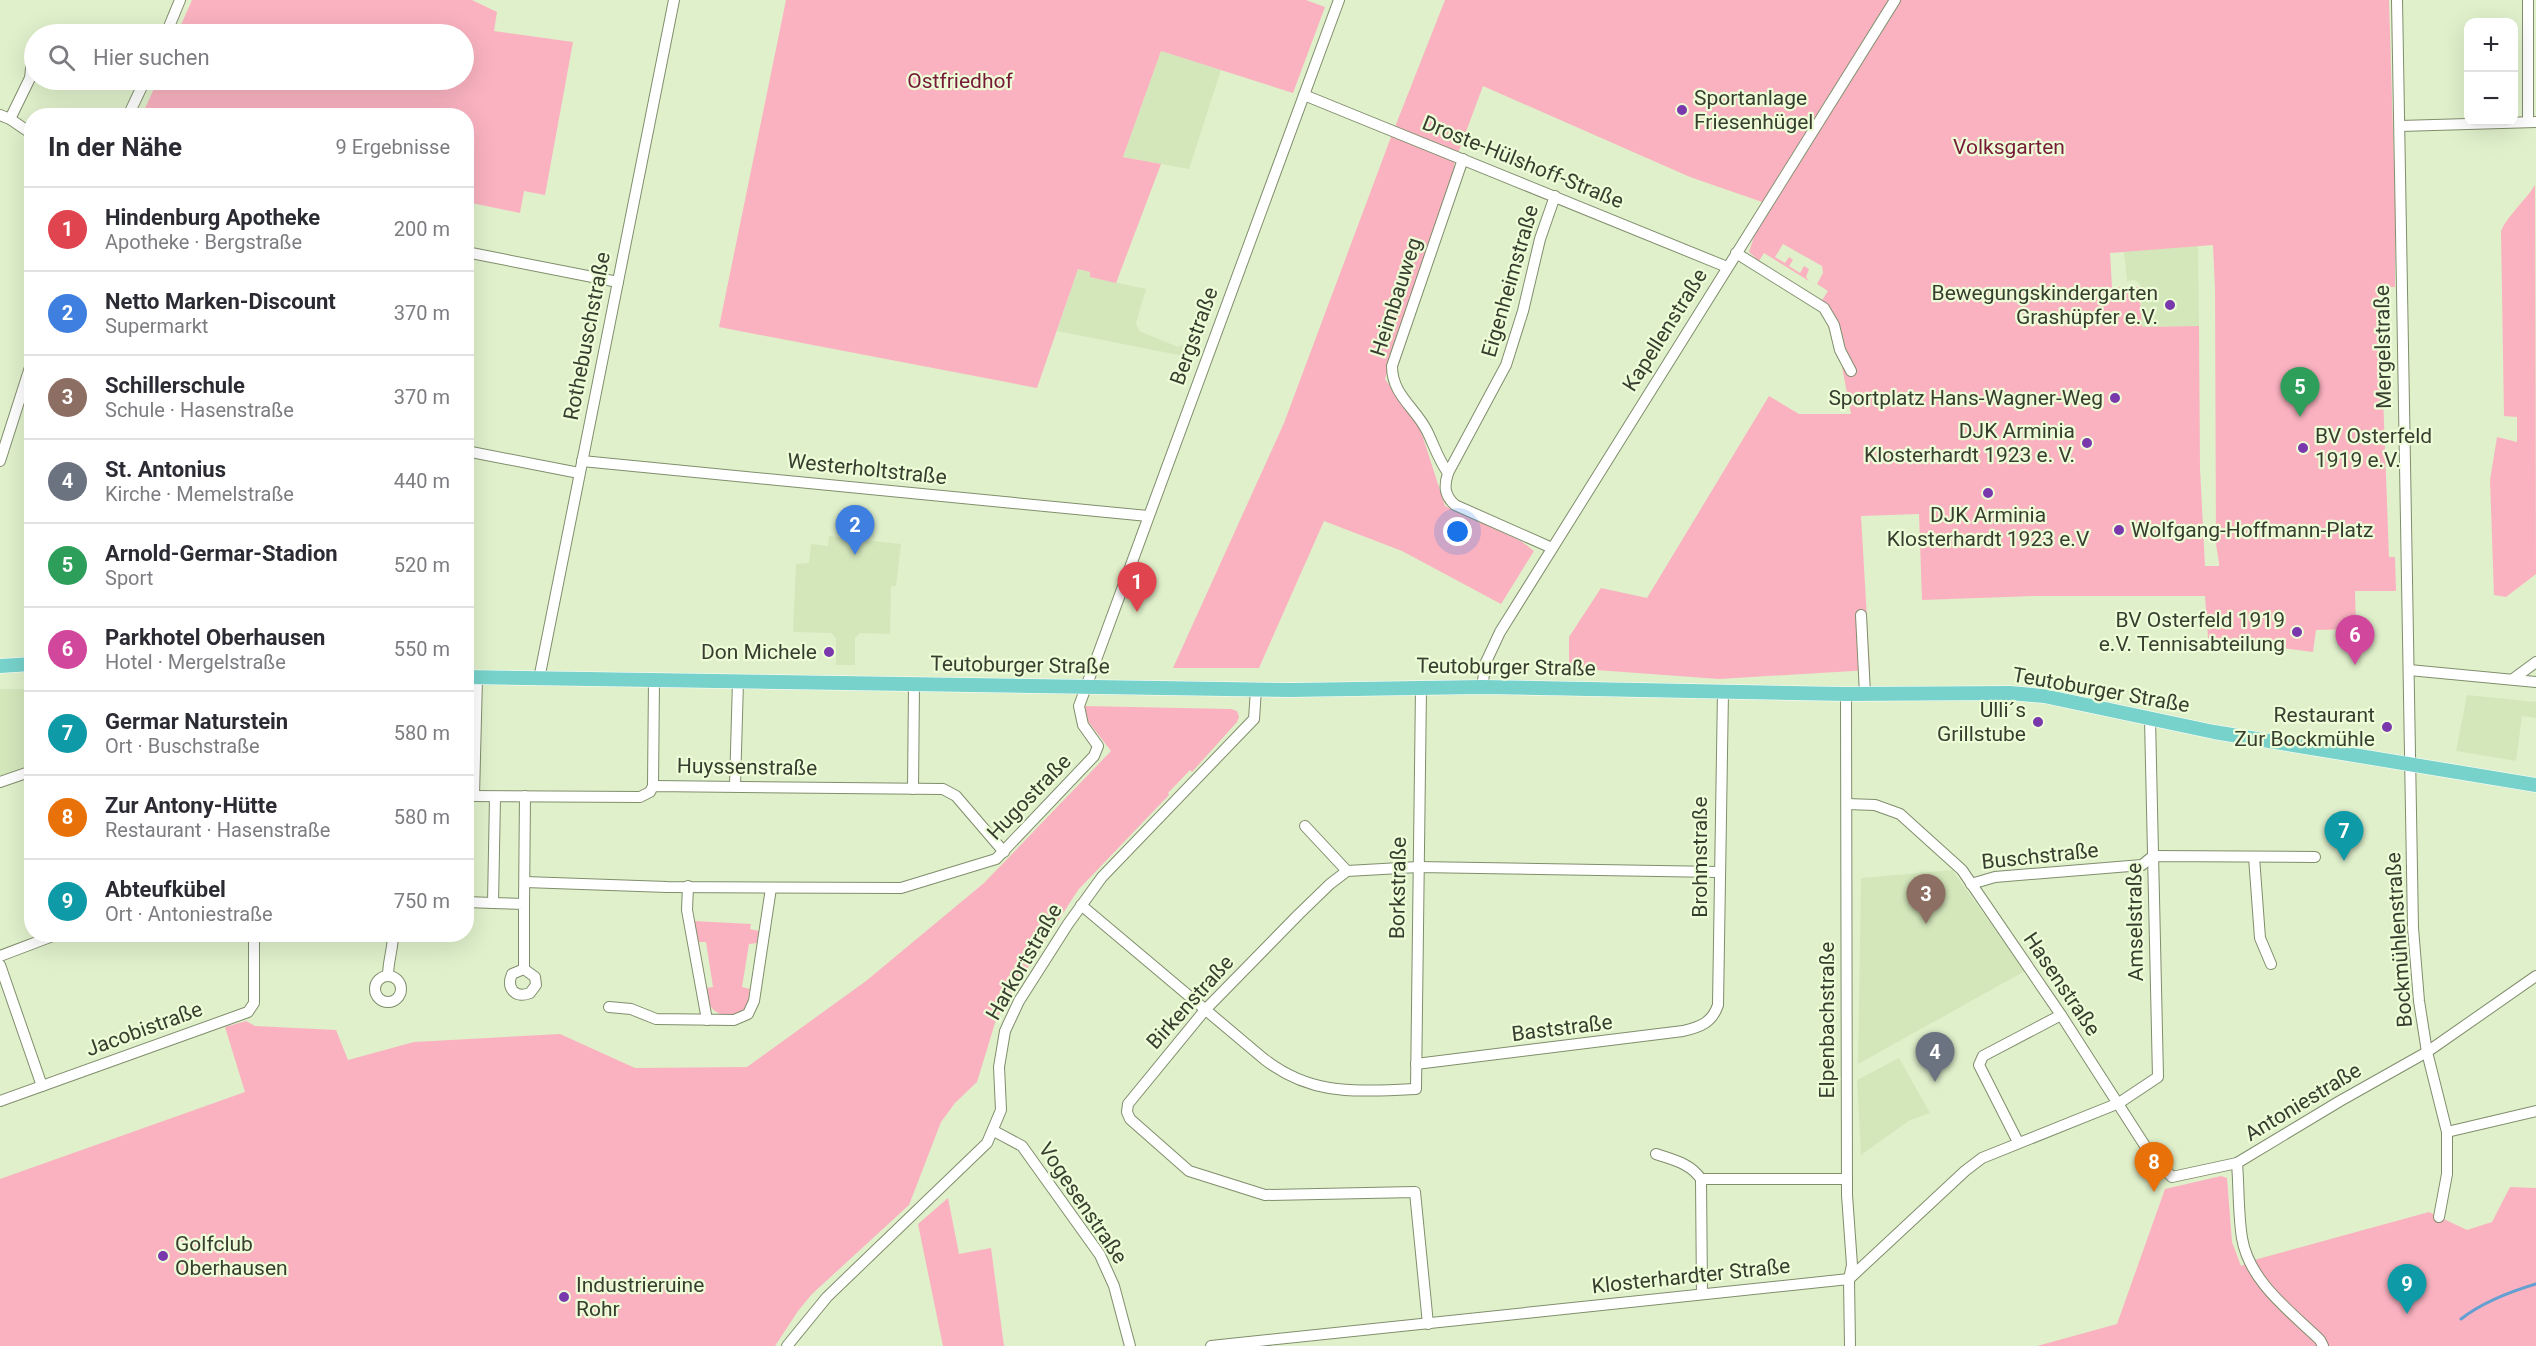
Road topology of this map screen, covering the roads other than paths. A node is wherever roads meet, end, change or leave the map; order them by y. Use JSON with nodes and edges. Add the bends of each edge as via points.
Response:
{"nodes":[{"id":1,"x":180,"y":0,"type":"edge"},
{"id":2,"x":674,"y":0,"type":"edge"},
{"id":3,"x":1339,"y":0,"type":"edge"},
{"id":4,"x":1895,"y":0,"type":"edge"},
{"id":5,"x":2397,"y":0,"type":"edge"},
{"id":6,"x":2528,"y":0,"type":"edge"},
{"id":7,"x":169,"y":24,"type":"edge"},
{"id":8,"x":24,"y":87,"type":"edge"},
{"id":9,"x":140,"y":90,"type":"edge"},
{"id":10,"x":1304,"y":95,"type":"junction"},
{"id":11,"x":132,"y":108,"type":"edge"},
{"id":12,"x":5,"y":117,"type":"edge"},
{"id":13,"x":2532,"y":122,"type":"edge"},
{"id":14,"x":2400,"y":126,"type":"junction"},
{"id":15,"x":24,"y":129,"type":"edge"},
{"id":16,"x":1463,"y":159,"type":"junction"},
{"id":17,"x":1555,"y":196,"type":"junction"},
{"id":18,"x":1736,"y":253,"type":"junction"},
{"id":19,"x":474,"y":254,"type":"edge"},
{"id":20,"x":1727,"y":267,"type":"junction"},
{"id":21,"x":618,"y":282,"type":"junction"},
{"id":22,"x":1851,"y":371,"type":"dead end"},
{"id":23,"x":24,"y":396,"type":"edge"},
{"id":24,"x":474,"y":453,"type":"edge"},
{"id":25,"x":582,"y":460,"type":"junction"},
{"id":26,"x":0,"y":461,"type":"edge"},
{"id":27,"x":579,"y":473,"type":"junction"},
{"id":28,"x":1448,"y":473,"type":"junction"},
{"id":29,"x":1148,"y":516,"type":"junction"},
{"id":30,"x":1552,"y":548,"type":"junction"},
{"id":31,"x":1860,"y":615,"type":"dead end"},
{"id":32,"x":2536,"y":662,"type":"edge"},
{"id":33,"x":24,"y":664,"type":"edge"},
{"id":34,"x":0,"y":666,"type":"edge"},
{"id":35,"x":2409,"y":670,"type":"junction"},
{"id":36,"x":24,"y":674,"type":"edge"},
{"id":37,"x":0,"y":675,"type":"edge"},
{"id":38,"x":474,"y":677,"type":"edge"},
{"id":39,"x":539,"y":679,"type":"junction"},
{"id":40,"x":2513,"y":679,"type":"junction"},
{"id":41,"x":654,"y":680,"type":"junction"},
{"id":42,"x":738,"y":681,"type":"junction"},
{"id":43,"x":2536,"y":682,"type":"edge"},
{"id":44,"x":914,"y":684,"type":"junction"},
{"id":45,"x":1087,"y":686,"type":"junction"},
{"id":46,"x":1421,"y":687,"type":"junction"},
{"id":47,"x":1482,"y":687,"type":"junction"},
{"id":48,"x":1256,"y":689,"type":"junction"},
{"id":49,"x":1723,"y":692,"type":"junction"},
{"id":50,"x":1846,"y":694,"type":"junction"},
{"id":51,"x":1865,"y":694,"type":"junction"},
{"id":52,"x":2150,"y":719,"type":"junction"},
{"id":53,"x":2410,"y":766,"type":"junction"},
{"id":54,"x":24,"y":774,"type":"edge"},
{"id":55,"x":0,"y":782,"type":"edge"},
{"id":56,"x":2536,"y":785,"type":"edge"},
{"id":57,"x":653,"y":786,"type":"junction"},
{"id":58,"x":735,"y":786,"type":"junction"},
{"id":59,"x":913,"y":789,"type":"junction"},
{"id":60,"x":474,"y":796,"type":"edge"},
{"id":61,"x":525,"y":796,"type":"junction"},
{"id":62,"x":495,"y":797,"type":"junction"},
{"id":63,"x":1847,"y":804,"type":"junction"},
{"id":64,"x":1305,"y":826,"type":"dead end"},
{"id":65,"x":1004,"y":852,"type":"junction"},
{"id":66,"x":2153,"y":856,"type":"junction"},
{"id":67,"x":2254,"y":857,"type":"junction"},
{"id":68,"x":2315,"y":857,"type":"dead end"},
{"id":69,"x":1418,"y":867,"type":"junction"},
{"id":70,"x":1347,"y":871,"type":"junction"},
{"id":71,"x":1718,"y":872,"type":"junction"},
{"id":72,"x":525,"y":882,"type":"junction"},
{"id":73,"x":1971,"y":884,"type":"junction"},
{"id":74,"x":688,"y":886,"type":"junction"},
{"id":75,"x":771,"y":888,"type":"junction"},
{"id":76,"x":474,"y":902,"type":"edge"},
{"id":77,"x":493,"y":903,"type":"junction"},
{"id":78,"x":524,"y":904,"type":"junction"},
{"id":79,"x":1081,"y":905,"type":"junction"},
{"id":80,"x":37,"y":942,"type":"edge"},
{"id":81,"x":254,"y":942,"type":"edge"},
{"id":82,"x":393,"y":942,"type":"edge"},
{"id":83,"x":0,"y":956,"type":"edge"},
{"id":84,"x":0,"y":964,"type":"edge"},
{"id":85,"x":2271,"y":964,"type":"dead end"},
{"id":86,"x":524,"y":969,"type":"dead end"},
{"id":87,"x":388,"y":976,"type":"dead end"},
{"id":88,"x":2536,"y":976,"type":"edge"},
{"id":89,"x":609,"y":1007,"type":"dead end"},
{"id":90,"x":1205,"y":1010,"type":"junction"},
{"id":91,"x":2061,"y":1015,"type":"junction"},
{"id":92,"x":707,"y":1020,"type":"junction"},
{"id":93,"x":1711,"y":1020,"type":"joint"},
{"id":94,"x":2427,"y":1052,"type":"junction"},
{"id":95,"x":1416,"y":1064,"type":"junction"},
{"id":96,"x":42,"y":1086,"type":"junction"},
{"id":97,"x":0,"y":1101,"type":"edge"},
{"id":98,"x":2119,"y":1103,"type":"junction"},
{"id":99,"x":2536,"y":1112,"type":"edge"},
{"id":100,"x":994,"y":1131,"type":"junction"},
{"id":101,"x":2447,"y":1132,"type":"junction"},
{"id":102,"x":2018,"y":1142,"type":"junction"},
{"id":103,"x":1656,"y":1154,"type":"dead end"},
{"id":104,"x":2237,"y":1163,"type":"junction"},
{"id":105,"x":1701,"y":1179,"type":"junction"},
{"id":106,"x":1847,"y":1179,"type":"junction"},
{"id":107,"x":2439,"y":1216,"type":"dead end"},
{"id":108,"x":1849,"y":1279,"type":"junction"},
{"id":109,"x":1702,"y":1294,"type":"junction"},
{"id":110,"x":1428,"y":1324,"type":"junction"},
{"id":111,"x":787,"y":1346,"type":"edge"},
{"id":112,"x":1131,"y":1346,"type":"edge"},
{"id":113,"x":1211,"y":1346,"type":"edge"},
{"id":114,"x":1850,"y":1346,"type":"edge"},
{"id":115,"x":2323,"y":1346,"type":"edge"}],
"edges":[{"from":1,"to":7,"type":"street"},
{"from":2,"to":21,"type":"street","name":"Rothebuschstraße"},
{"from":3,"to":10,"type":"street","name":"Bergstraße"},
{"from":4,"to":18,"type":"street","name":"Kapellenstraße"},
{"from":5,"to":14,"type":"street","name":"Mergelstraße"},
{"from":6,"to":13,"type":"street"},
{"from":8,"to":12,"type":"street"},
{"from":9,"to":11,"type":"street"},
{"from":10,"to":16,"type":"street","name":"Droste-Hülshoff-Straße"},
{"from":10,"to":29,"type":"street","name":"Bergstraße"},
{"from":12,"to":15,"type":"street"},
{"from":13,"to":14,"type":"street"},
{"from":14,"to":35,"type":"street","name":"Mergelstraße"},
{"from":16,"to":17,"type":"street","name":"Droste-Hülshoff-Straße"},
{"from":16,"to":28,"type":"street","name":"Heimbauweg","via":[[1392,366],[1397,391],[1420,420]]},
{"from":17,"to":20,"type":"street","name":"Droste-Hülshoff-Straße"},
{"from":17,"to":28,"type":"street","name":"Eigenheimstraße","via":[[1506,365]]},
{"from":18,"to":20,"type":"street","name":"Kapellenstraße"},
{"from":18,"to":22,"type":"street","via":[[1824,308]]},
{"from":19,"to":21,"type":"street"},
{"from":20,"to":30,"type":"street","name":"Kapellenstraße"},
{"from":21,"to":25,"type":"street","name":"Rothebuschstraße"},
{"from":23,"to":26,"type":"street"},
{"from":24,"to":27,"type":"street"},
{"from":25,"to":27,"type":"street","name":"Rothebuschstraße"},
{"from":25,"to":29,"type":"street","name":"Westerholtstraße"},
{"from":27,"to":39,"type":"street","name":"Rothebuschstraße"},
{"from":28,"to":30,"type":"street","via":[[1446,493],[1455,505]]},
{"from":29,"to":45,"type":"street","name":"Bergstraße"},
{"from":30,"to":47,"type":"street","name":"Kapellenstraße","via":[[1491,648]]},
{"from":31,"to":51,"type":"street"},
{"from":32,"to":40,"type":"street"},
{"from":33,"to":34,"type":"main road"},
{"from":35,"to":40,"type":"street"},
{"from":35,"to":53,"type":"street","name":"Mergelstraße"},
{"from":36,"to":37,"type":"main road"},
{"from":38,"to":39,"type":"main road","name":"Teutoburger Straße"},
{"from":39,"to":41,"type":"main road","name":"Teutoburger Straße"},
{"from":40,"to":43,"type":"street"},
{"from":41,"to":42,"type":"main road","name":"Teutoburger Straße"},
{"from":41,"to":57,"type":"street"},
{"from":42,"to":44,"type":"main road","name":"Teutoburger Straße"},
{"from":42,"to":58,"type":"street"},
{"from":44,"to":45,"type":"main road","name":"Teutoburger Straße"},
{"from":44,"to":59,"type":"street"},
{"from":45,"to":48,"type":"main road","name":"Teutoburger Straße"},
{"from":45,"to":65,"type":"street","name":"Hugostraße","via":[[1079,706],[1080,717],[1098,751]]},
{"from":46,"to":47,"type":"main road","name":"Teutoburger Straße"},
{"from":46,"to":48,"type":"main road","name":"Teutoburger Straße"},
{"from":46,"to":69,"type":"street","name":"Borkstraße"},
{"from":47,"to":49,"type":"main road","name":"Teutoburger Straße"},
{"from":48,"to":79,"type":"street","name":"Harkortstraße","via":[[1254,719],[1121,856]]},
{"from":49,"to":50,"type":"main road","name":"Teutoburger Straße"},
{"from":49,"to":71,"type":"street","name":"Brohmstraße"},
{"from":50,"to":51,"type":"main road","name":"Teutoburger Straße"},
{"from":50,"to":63,"type":"street","name":"Elpenbachstraße"},
{"from":51,"to":52,"type":"main road","name":"Teutoburger Straße","via":[[2026,694]]},
{"from":52,"to":53,"type":"main road","name":"Teutoburger Straße"},
{"from":52,"to":66,"type":"street","name":"Amselstraße"},
{"from":53,"to":56,"type":"main road","name":"Teutoburger Straße"},
{"from":53,"to":94,"type":"street","name":"Bockmühlenstraße","via":[[2413,928]]},
{"from":54,"to":55,"type":"street"},
{"from":57,"to":58,"type":"street","name":"Huyssenstraße"},
{"from":57,"to":61,"type":"street","name":"Huyssenstraße","via":[[640,797]]},
{"from":58,"to":59,"type":"street","name":"Huyssenstraße"},
{"from":59,"to":65,"type":"street","name":"Huyssenstraße","via":[[950,792]]},
{"from":60,"to":62,"type":"street","name":"Huyssenstraße"},
{"from":61,"to":62,"type":"street","name":"Huyssenstraße"},
{"from":61,"to":72,"type":"street"},
{"from":62,"to":77,"type":"street"},
{"from":63,"to":73,"type":"street","name":"Hasenstraße","via":[[1882,806],[1900,814],[1962,870]]},
{"from":63,"to":106,"type":"street","name":"Elpenbachstraße"},
{"from":64,"to":70,"type":"street"},
{"from":65,"to":75,"type":"street","name":"Hugostraße","via":[[996,859],[893,889]]},
{"from":66,"to":67,"type":"street","name":"Buschstraße"},
{"from":66,"to":73,"type":"street","name":"Buschstraße","via":[[2142,865],[1995,877]]},
{"from":66,"to":98,"type":"street","name":"Amselstraße","via":[[2158,1077]]},
{"from":67,"to":68,"type":"street","name":"Buschstraße"},
{"from":67,"to":85,"type":"street","via":[[2260,938]]},
{"from":69,"to":70,"type":"street"},
{"from":69,"to":71,"type":"street"},
{"from":69,"to":95,"type":"street","name":"Borkstraße"},
{"from":70,"to":90,"type":"street","name":"Birkenstraße"},
{"from":71,"to":93,"type":"street","name":"Brohmstraße","via":[[1718,1005]]},
{"from":72,"to":74,"type":"street","name":"Hugostraße"},
{"from":72,"to":78,"type":"street"},
{"from":73,"to":91,"type":"street","name":"Hasenstraße"},
{"from":74,"to":75,"type":"street","name":"Hugostraße"},
{"from":74,"to":92,"type":"street","via":[[687,910]]},
{"from":75,"to":92,"type":"street","via":[[751,1008],[748,1014],[734,1020]]},
{"from":76,"to":77,"type":"street"},
{"from":77,"to":78,"type":"street"},
{"from":78,"to":86,"type":"street"},
{"from":79,"to":90,"type":"street"},
{"from":79,"to":100,"type":"street","name":"Harkortstraße","via":[[1019,1001],[1005,1030],[999,1067],[1001,1110]]},
{"from":80,"to":83,"type":"street"},
{"from":81,"to":96,"type":"street","name":"Jacobistraße","via":[[254,1003],[248,1012]]},
{"from":82,"to":87,"type":"street"},
{"from":84,"to":96,"type":"street"},
{"from":88,"to":94,"type":"street","name":"Antoniestraße"},
{"from":89,"to":92,"type":"street","via":[[631,1009],[656,1019]]},
{"from":90,"to":95,"type":"street","name":"Borkstraße","via":[[1275,1067],[1308,1084],[1336,1089],[1416,1089]]},
{"from":90,"to":110,"type":"street","name":"Birkenstraße","via":[[1128,1104],[1130,1119],[1189,1171],[1265,1195],[1415,1192]]},
{"from":91,"to":98,"type":"street","name":"Hasenstraße"},
{"from":91,"to":102,"type":"street","via":[[1979,1060]]},
{"from":93,"to":95,"type":"street","name":"Baststraße","via":[[1683,1031]]},
{"from":94,"to":101,"type":"street","name":"Bockmühlenstraße"},
{"from":94,"to":104,"type":"street","name":"Antoniestraße"},
{"from":96,"to":97,"type":"street","name":"Jacobistraße"},
{"from":98,"to":102,"type":"street"},
{"from":98,"to":104,"type":"street","name":"Hasenstraße","via":[[2149,1152],[2172,1178]]},
{"from":99,"to":101,"type":"street"},
{"from":100,"to":111,"type":"street","name":"Harkortstraße","via":[[979,1152],[827,1297]]},
{"from":100,"to":112,"type":"street","name":"Vogesenstraße","via":[[1022,1146],[1100,1255],[1114,1286]]},
{"from":101,"to":107,"type":"street","name":"Bockmühlenstraße","via":[[2447,1174]]},
{"from":102,"to":108,"type":"street","via":[[1982,1158],[1965,1171]]},
{"from":103,"to":105,"type":"street","via":[[1684,1163]]},
{"from":104,"to":115,"type":"street","name":"Antoniestraße","via":[[2242,1239],[2252,1265],[2272,1295]]},
{"from":105,"to":106,"type":"street"},
{"from":105,"to":109,"type":"street"},
{"from":106,"to":108,"type":"street","name":"Elpenbachstraße","via":[[1852,1265]]},
{"from":108,"to":109,"type":"street","name":"Klosterhardter Straße"},
{"from":108,"to":114,"type":"street","name":"Elpenbachstraße"},
{"from":109,"to":110,"type":"street","name":"Klosterhardter Straße"},
{"from":110,"to":113,"type":"street","name":"Klosterhardter Straße"}]}
